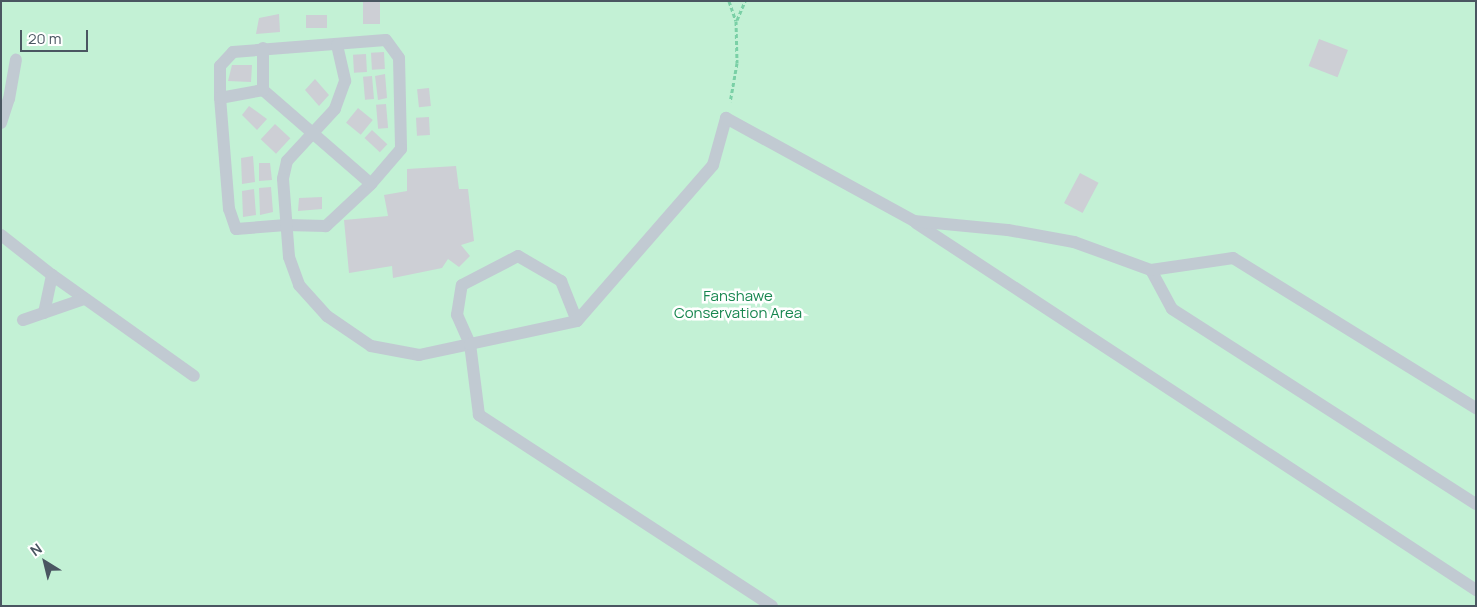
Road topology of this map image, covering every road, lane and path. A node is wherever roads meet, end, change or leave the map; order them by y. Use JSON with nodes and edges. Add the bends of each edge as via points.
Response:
{"nodes":[{"id":1,"x":729,"y":1,"type":"edge"},
{"id":2,"x":745,"y":1,"type":"edge"},
{"id":3,"x":736,"y":21,"type":"junction"},
{"id":4,"x":337,"y":45,"type":"junction"},
{"id":5,"x":263,"y":48,"type":"junction"},
{"id":6,"x":16,"y":60,"type":"dead end"},
{"id":7,"x":263,"y":90,"type":"junction"},
{"id":8,"x":220,"y":98,"type":"junction"},
{"id":9,"x":726,"y":118,"type":"junction"},
{"id":10,"x":1,"y":123,"type":"edge"},
{"id":11,"x":313,"y":133,"type":"junction"},
{"id":12,"x":371,"y":184,"type":"junction"},
{"id":13,"x":914,"y":221,"type":"junction"},
{"id":14,"x":286,"y":225,"type":"junction"},
{"id":15,"x":1,"y":235,"type":"edge"},
{"id":16,"x":1151,"y":270,"type":"junction"},
{"id":17,"x":52,"y":275,"type":"junction"},
{"id":18,"x":84,"y":298,"type":"junction"},
{"id":19,"x":44,"y":313,"type":"junction"},
{"id":20,"x":23,"y":320,"type":"dead end"},
{"id":21,"x":576,"y":321,"type":"junction"},
{"id":22,"x":470,"y":344,"type":"junction"},
{"id":23,"x":194,"y":376,"type":"dead end"},
{"id":24,"x":1476,"y":408,"type":"edge"},
{"id":25,"x":1476,"y":504,"type":"edge"},
{"id":26,"x":1476,"y":590,"type":"edge"},
{"id":27,"x":772,"y":606,"type":"edge"}],
"edges":[{"from":1,"to":3,"type":"path"},
{"from":2,"to":3,"type":"path"},
{"from":3,"to":9,"type":"path","via":[[737,63]]},
{"from":4,"to":5,"type":"lane"},
{"from":4,"to":11,"type":"lane","via":[[345,81],[335,108]]},
{"from":4,"to":12,"type":"lane","via":[[386,40],[399,58],[400,149]]},
{"from":5,"to":7,"type":"lane"},
{"from":5,"to":8,"type":"lane","via":[[234,52],[220,66]]},
{"from":6,"to":10,"type":"lane"},
{"from":7,"to":8,"type":"lane"},
{"from":7,"to":11,"type":"lane"},
{"from":8,"to":14,"type":"lane","via":[[229,208],[236,229]]},
{"from":9,"to":13,"type":"lane"},
{"from":9,"to":21,"type":"lane","via":[[713,166]]},
{"from":11,"to":12,"type":"lane"},
{"from":11,"to":14,"type":"lane","via":[[287,162],[283,179]]},
{"from":12,"to":14,"type":"lane","via":[[326,226]]},
{"from":13,"to":16,"type":"lane","via":[[1008,230],[1074,242]]},
{"from":13,"to":26,"type":"lane"},
{"from":14,"to":22,"type":"lane","via":[[289,257],[299,285],[326,316],[371,346],[419,355]]},
{"from":15,"to":17,"type":"lane"},
{"from":16,"to":24,"type":"lane","via":[[1233,258]]},
{"from":16,"to":25,"type":"lane","via":[[1172,308]]},
{"from":17,"to":18,"type":"lane"},
{"from":17,"to":19,"type":"lane"},
{"from":18,"to":19,"type":"lane"},
{"from":18,"to":23,"type":"lane"},
{"from":19,"to":20,"type":"lane"},
{"from":21,"to":22,"type":"lane"},
{"from":21,"to":22,"type":"lane","via":[[562,282],[518,256],[462,285],[457,315]]},
{"from":22,"to":27,"type":"lane","via":[[480,415]]}]}
